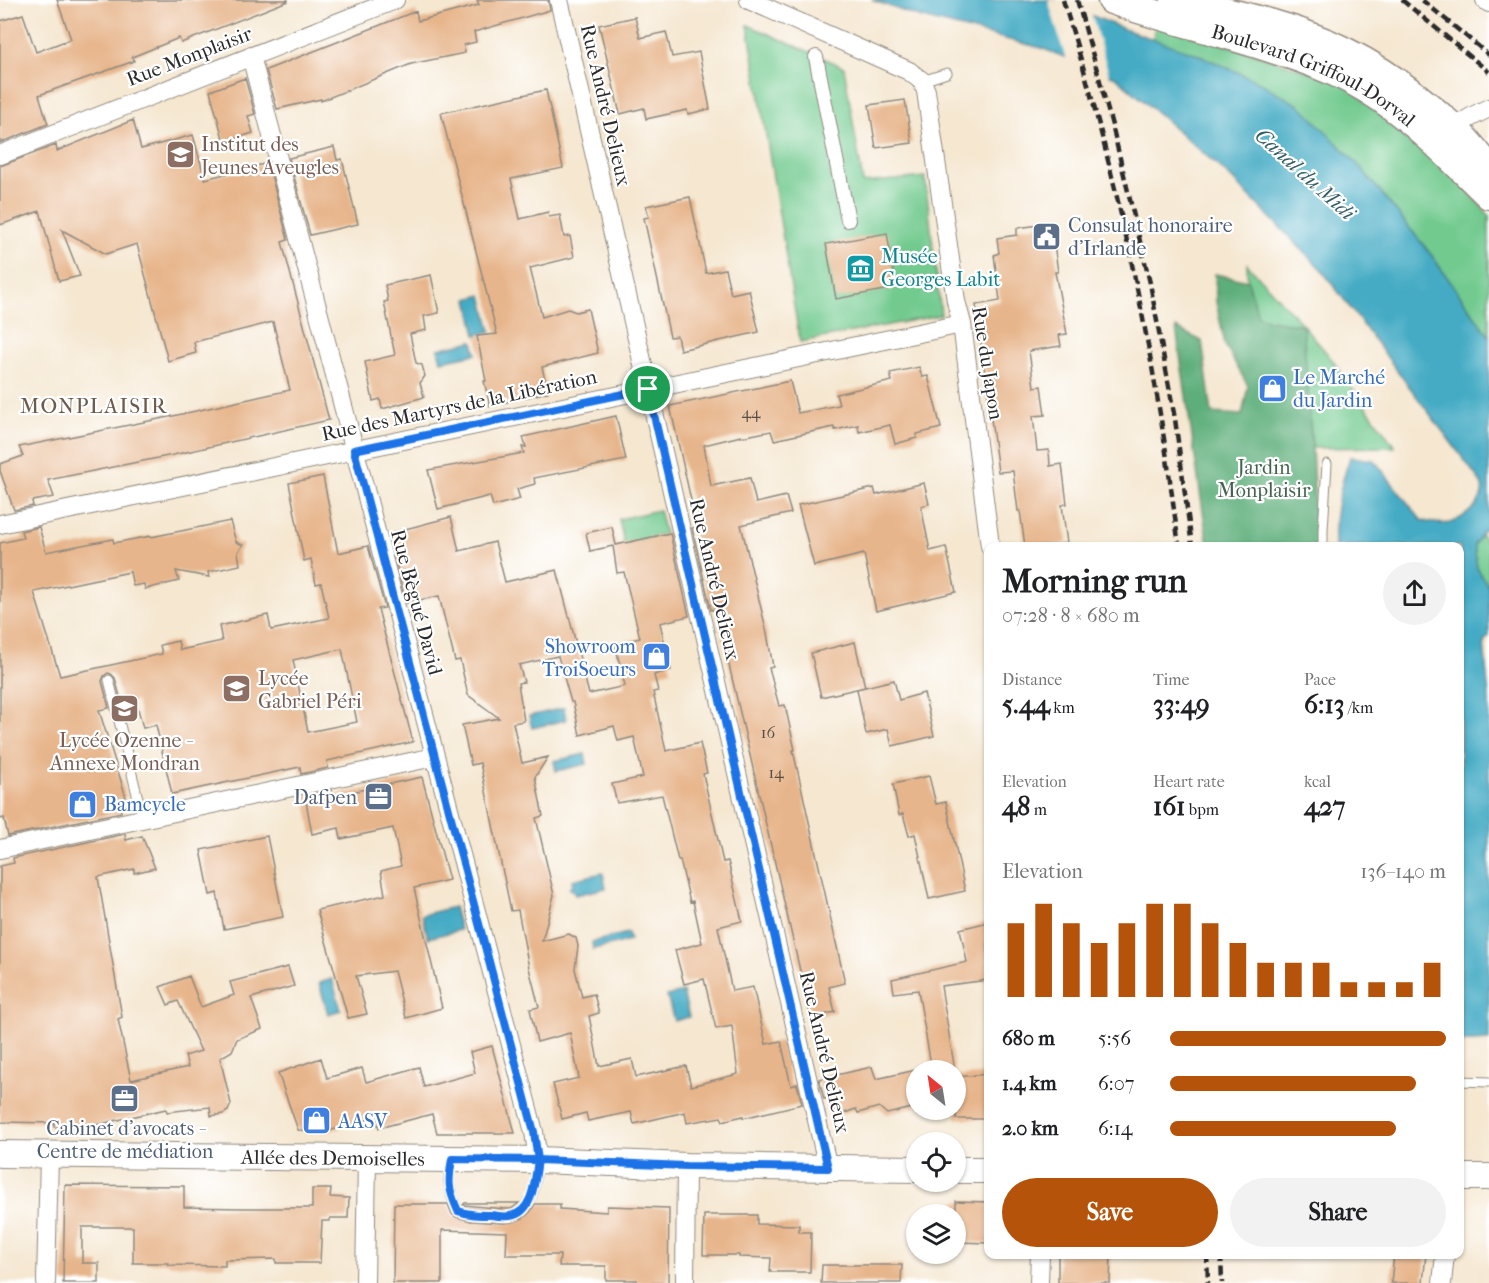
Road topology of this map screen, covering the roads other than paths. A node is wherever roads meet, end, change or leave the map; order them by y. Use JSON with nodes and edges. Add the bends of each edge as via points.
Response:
{"nodes":[{"id":1,"x":395,"y":0,"type":"edge"},
{"id":2,"x":559,"y":0,"type":"edge"},
{"id":3,"x":749,"y":0,"type":"edge"},
{"id":4,"x":1112,"y":0,"type":"edge"},
{"id":5,"x":1175,"y":0,"type":"edge"},
{"id":6,"x":1485,"y":0,"type":"edge"},
{"id":7,"x":1489,"y":3,"type":"edge"},
{"id":8,"x":1216,"y":5,"type":"edge"},
{"id":9,"x":251,"y":56,"type":"junction"},
{"id":10,"x":816,"y":57,"type":"dead end"},
{"id":11,"x":947,"y":73,"type":"dead end"},
{"id":12,"x":922,"y":81,"type":"junction"},
{"id":13,"x":1489,"y":108,"type":"edge"},
{"id":14,"x":1446,"y":137,"type":"junction"},
{"id":15,"x":0,"y":154,"type":"edge"},
{"id":16,"x":1489,"y":168,"type":"edge"},
{"id":17,"x":1489,"y":195,"type":"edge"},
{"id":18,"x":848,"y":220,"type":"dead end"},
{"id":19,"x":962,"y":324,"type":"junction"},
{"id":20,"x":648,"y":389,"type":"junction"},
{"id":21,"x":354,"y":450,"type":"junction"},
{"id":22,"x":1327,"y":464,"type":"dead end"},
{"id":23,"x":0,"y":524,"type":"edge"},
{"id":24,"x":989,"y":542,"type":"edge"},
{"id":25,"x":1323,"y":542,"type":"edge"},
{"id":26,"x":109,"y":680,"type":"dead end"},
{"id":27,"x":434,"y":757,"type":"junction"},
{"id":28,"x":143,"y":819,"type":"junction"},
{"id":29,"x":0,"y":849,"type":"edge"},
{"id":30,"x":1464,"y":1082,"type":"edge"},
{"id":31,"x":1489,"y":1082,"type":"edge"},
{"id":32,"x":0,"y":1154,"type":"edge"},
{"id":33,"x":49,"y":1156,"type":"junction"},
{"id":34,"x":367,"y":1158,"type":"junction"},
{"id":35,"x":452,"y":1159,"type":"junction"},
{"id":36,"x":538,"y":1160,"type":"junction"},
{"id":37,"x":686,"y":1166,"type":"junction"},
{"id":38,"x":828,"y":1168,"type":"junction"},
{"id":39,"x":906,"y":1169,"type":"edge"},
{"id":40,"x":966,"y":1170,"type":"edge"},
{"id":41,"x":984,"y":1170,"type":"edge"},
{"id":42,"x":1464,"y":1177,"type":"edge"},
{"id":43,"x":1489,"y":1177,"type":"edge"},
{"id":44,"x":1040,"y":1259,"type":"edge"},
{"id":45,"x":1444,"y":1259,"type":"edge"},
{"id":46,"x":46,"y":1283,"type":"edge"},
{"id":47,"x":365,"y":1283,"type":"edge"},
{"id":48,"x":685,"y":1283,"type":"edge"},
{"id":49,"x":1039,"y":1283,"type":"edge"},
{"id":50,"x":1442,"y":1283,"type":"edge"}],
"edges":[{"from":1,"to":9,"type":"street","name":"Rue Monplaisir"},
{"from":2,"to":20,"type":"street","name":"Rue André Delieux"},
{"from":3,"to":12,"type":"street","via":[[909,71]]},
{"from":4,"to":14,"type":"main road","name":"Boulevard Griffoul-Dorval","via":[[1316,63],[1379,97],[1409,120]]},
{"from":5,"to":8,"type":"main road","name":"Boulevard Griffoul-Dorval"},
{"from":6,"to":7,"type":"street"},
{"from":8,"to":14,"type":"main road","name":"Boulevard Griffoul-Dorval","via":[[1309,36],[1367,64],[1424,102]]},
{"from":9,"to":15,"type":"street","name":"Rue Monplaisir"},
{"from":9,"to":21,"type":"street","name":"Rue Bègué David"},
{"from":10,"to":18,"type":"street"},
{"from":11,"to":12,"type":"lane"},
{"from":12,"to":19,"type":"street","name":"Rue du Japon"},
{"from":13,"to":14,"type":"street","via":[[1470,116]]},
{"from":14,"to":16,"type":"main road","name":"Boulevard Griffoul-Dorval"},
{"from":14,"to":17,"type":"main road","name":"Boulevard Griffoul-Dorval"},
{"from":19,"to":20,"type":"street","name":"Rue des Martyrs de la Libération"},
{"from":19,"to":24,"type":"street","name":"Rue du Japon"},
{"from":20,"to":21,"type":"street","name":"Rue des Martyrs de la Libération"},
{"from":20,"to":38,"type":"street","name":"Rue André Delieux"},
{"from":21,"to":23,"type":"street","name":"Rue des Martyrs de la Libération"},
{"from":21,"to":27,"type":"street","name":"Rue Bègué David"},
{"from":22,"to":25,"type":"lane"},
{"from":26,"to":28,"type":"lane"},
{"from":27,"to":28,"type":"street"},
{"from":27,"to":36,"type":"street","name":"Rue Bègué David","via":[[534,1132]]},
{"from":28,"to":29,"type":"street"},
{"from":30,"to":31,"type":"lane"},
{"from":32,"to":33,"type":"main road","name":"Allée des Demoiselles"},
{"from":33,"to":34,"type":"main road","name":"Allée des Demoiselles"},
{"from":33,"to":46,"type":"street"},
{"from":34,"to":35,"type":"main road","name":"Allée des Demoiselles"},
{"from":34,"to":47,"type":"street"},
{"from":35,"to":36,"type":"main road","name":"Allée des Demoiselles"},
{"from":35,"to":36,"type":"lane","via":[[448,1182],[458,1211],[512,1216],[528,1204]]},
{"from":36,"to":37,"type":"main road","name":"Allée des Demoiselles"},
{"from":37,"to":38,"type":"main road","name":"Allée des Demoiselles"},
{"from":37,"to":48,"type":"street"},
{"from":38,"to":39,"type":"main road","name":"Allée des Demoiselles"},
{"from":40,"to":41,"type":"main road"},
{"from":42,"to":43,"type":"main road"},
{"from":44,"to":49,"type":"street"},
{"from":45,"to":50,"type":"street"}]}
